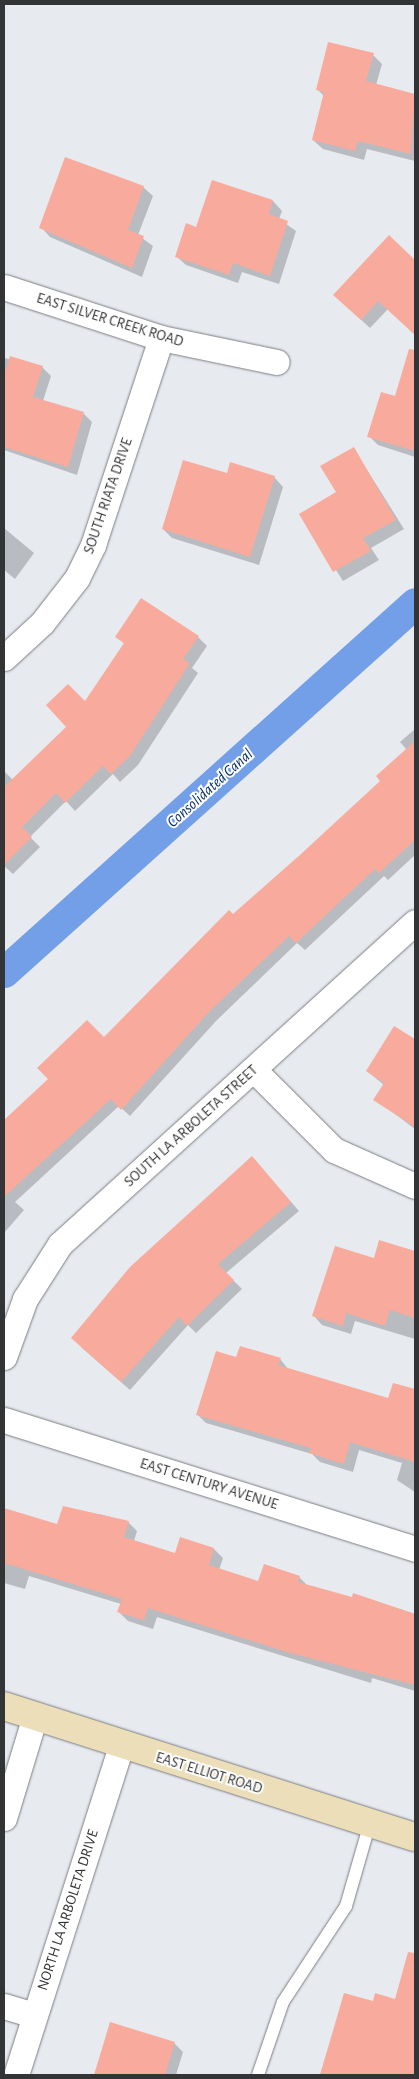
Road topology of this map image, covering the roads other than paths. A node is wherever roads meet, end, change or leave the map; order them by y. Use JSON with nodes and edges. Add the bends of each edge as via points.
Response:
{"nodes":[{"id":1,"x":4,"y":287,"type":"edge"},
{"id":2,"x":161,"y":338,"type":"junction"},
{"id":3,"x":277,"y":362,"type":"dead end"},
{"id":4,"x":4,"y":658,"type":"edge"},
{"id":5,"x":415,"y":922,"type":"edge"},
{"id":6,"x":254,"y":1070,"type":"junction"},
{"id":7,"x":415,"y":1186,"type":"edge"},
{"id":8,"x":4,"y":1356,"type":"edge"},
{"id":9,"x":4,"y":1420,"type":"edge"},
{"id":10,"x":415,"y":1549,"type":"edge"},
{"id":11,"x":4,"y":1706,"type":"edge"},
{"id":12,"x":35,"y":1716,"type":"junction"},
{"id":13,"x":121,"y":1746,"type":"junction"},
{"id":14,"x":4,"y":1818,"type":"edge"},
{"id":15,"x":370,"y":1823,"type":"junction"},
{"id":16,"x":415,"y":1837,"type":"edge"},
{"id":17,"x":4,"y":2006,"type":"edge"},
{"id":18,"x":34,"y":2015,"type":"junction"},
{"id":19,"x":16,"y":2075,"type":"edge"},
{"id":20,"x":258,"y":2075,"type":"edge"}],
"edges":[{"from":1,"to":2,"type":"street","name":"EAST SILVER CREEK ROAD"},
{"from":2,"to":3,"type":"street","name":"EAST SILVER CREEK ROAD"},
{"from":2,"to":4,"type":"street","name":"SOUTH RIATA DRIVE","via":[[93,546],[77,578],[48,616]]},
{"from":5,"to":6,"type":"street","name":"SOUTH LA ARBOLETA STREET"},
{"from":6,"to":7,"type":"street","via":[[334,1150]]},
{"from":6,"to":8,"type":"street","name":"SOUTH LA ARBOLETA STREET","via":[[60,1244],[25,1299]]},
{"from":9,"to":10,"type":"street","name":"EAST CENTURY AVENUE"},
{"from":11,"to":12,"type":"main road","name":"EAST ELLIOT ROAD"},
{"from":12,"to":13,"type":"main road","name":"EAST ELLIOT ROAD"},
{"from":12,"to":14,"type":"street"},
{"from":13,"to":15,"type":"main road","name":"EAST ELLIOT ROAD"},
{"from":13,"to":18,"type":"street","name":"NORTH LA ARBOLETA DRIVE"},
{"from":15,"to":16,"type":"main road","name":"EAST ELLIOT ROAD"},
{"from":15,"to":20,"type":"lane","via":[[346,1906],[283,2002]]},
{"from":17,"to":18,"type":"street"},
{"from":18,"to":19,"type":"street","name":"NORTH LA ARBOLETA DRIVE"}]}
